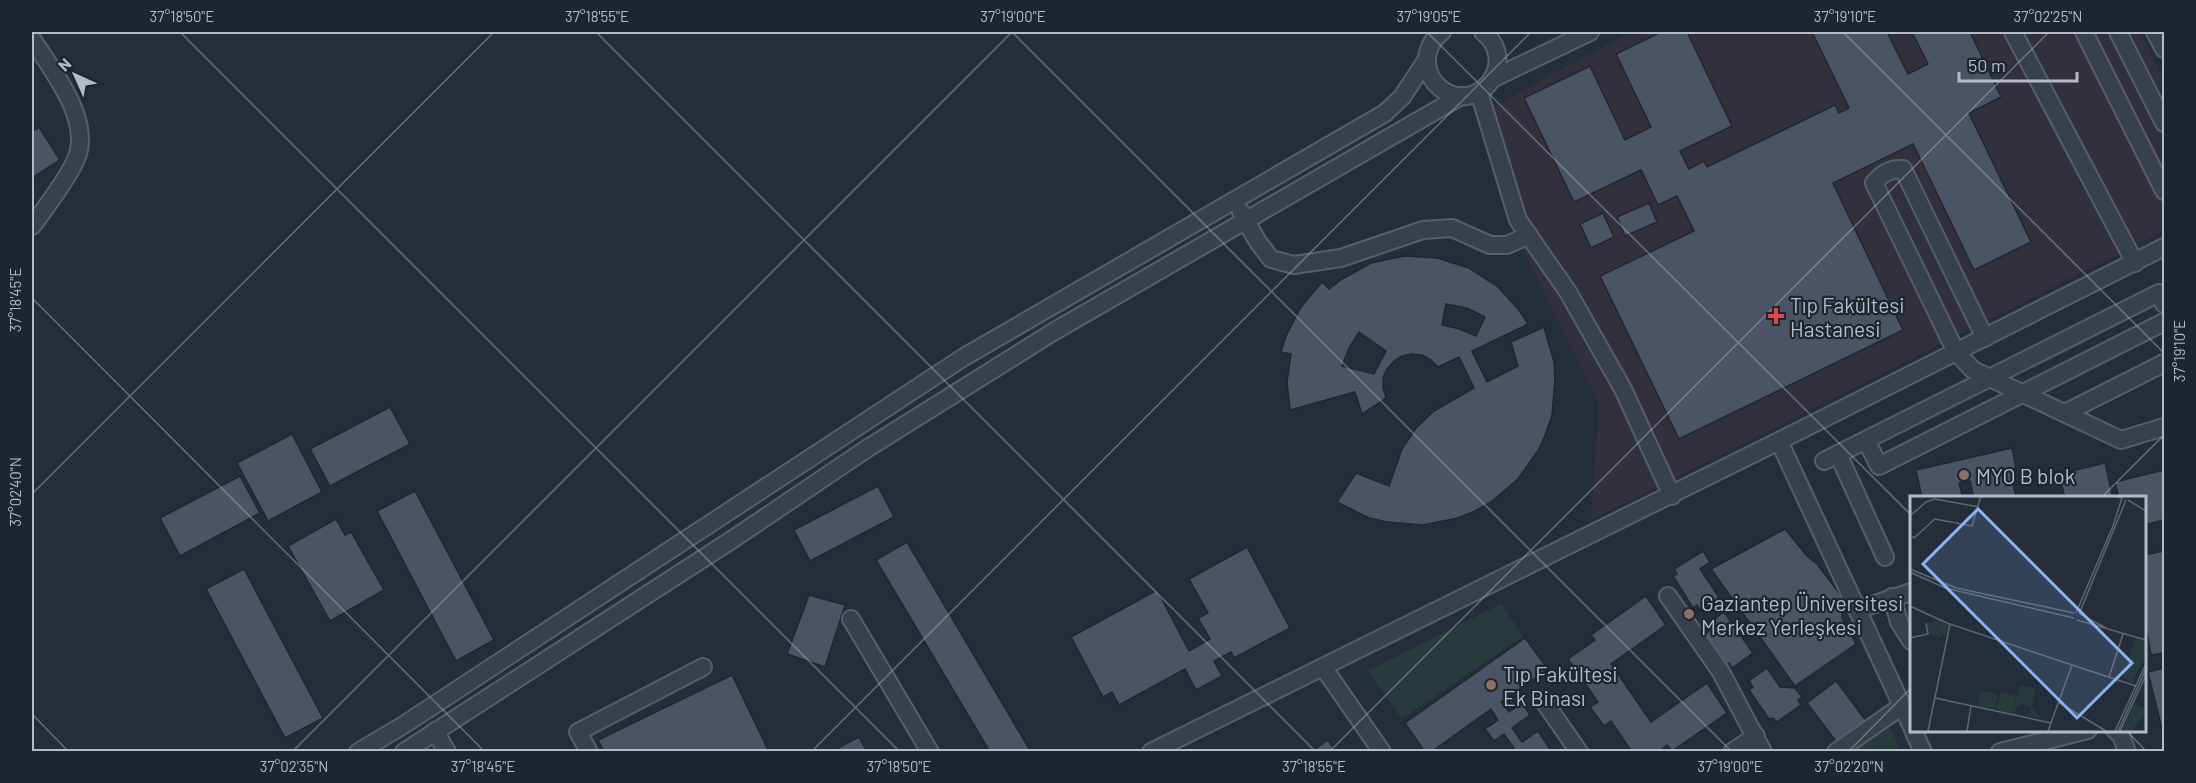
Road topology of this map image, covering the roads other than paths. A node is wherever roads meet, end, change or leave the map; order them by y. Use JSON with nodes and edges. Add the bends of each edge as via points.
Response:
{"nodes":[{"id":1,"x":1483,"y":32,"type":"edge"},
{"id":2,"x":1590,"y":32,"type":"edge"},
{"id":3,"x":2013,"y":32,"type":"edge"},
{"id":4,"x":2084,"y":32,"type":"edge"},
{"id":5,"x":2118,"y":32,"type":"edge"},
{"id":6,"x":2155,"y":32,"type":"edge"},
{"id":7,"x":1435,"y":35,"type":"edge"},
{"id":8,"x":32,"y":39,"type":"edge"},
{"id":9,"x":2164,"y":49,"type":"edge"},
{"id":10,"x":1427,"y":59,"type":"junction"},
{"id":11,"x":1492,"y":80,"type":"junction"},
{"id":12,"x":1479,"y":92,"type":"junction"},
{"id":13,"x":1461,"y":96,"type":"junction"},
{"id":14,"x":2164,"y":123,"type":"edge"},
{"id":15,"x":2164,"y":191,"type":"edge"},
{"id":16,"x":1235,"y":200,"type":"junction"},
{"id":17,"x":1245,"y":220,"type":"junction"},
{"id":18,"x":32,"y":226,"type":"edge"},
{"id":19,"x":1529,"y":235,"type":"junction"},
{"id":20,"x":2164,"y":247,"type":"edge"},
{"id":21,"x":2135,"y":262,"type":"junction"},
{"id":22,"x":2164,"y":304,"type":"edge"},
{"id":23,"x":2164,"y":322,"type":"edge"},
{"id":24,"x":1985,"y":338,"type":"junction"},
{"id":25,"x":1956,"y":352,"type":"junction"},
{"id":26,"x":2164,"y":363,"type":"edge"},
{"id":27,"x":1990,"y":378,"type":"junction"},
{"id":28,"x":2023,"y":393,"type":"junction"},
{"id":29,"x":2065,"y":414,"type":"junction"},
{"id":30,"x":2164,"y":427,"type":"edge"},
{"id":31,"x":1866,"y":440,"type":"junction"},
{"id":32,"x":1779,"y":441,"type":"junction"},
{"id":33,"x":1671,"y":496,"type":"junction"},
{"id":34,"x":1885,"y":557,"type":"dead end"},
{"id":35,"x":1910,"y":592,"type":"edge"},
{"id":36,"x":1668,"y":596,"type":"dead end"},
{"id":37,"x":1892,"y":597,"type":"junction"},
{"id":38,"x":1857,"y":610,"type":"junction"},
{"id":39,"x":851,"y":619,"type":"dead end"},
{"id":40,"x":1905,"y":620,"type":"edge"},
{"id":41,"x":1910,"y":638,"type":"edge"},
{"id":42,"x":703,"y":667,"type":"dead end"},
{"id":43,"x":1323,"y":667,"type":"junction"},
{"id":44,"x":1543,"y":700,"type":"dead end"},
{"id":45,"x":1902,"y":705,"type":"junction"},
{"id":46,"x":1910,"y":723,"type":"edge"},
{"id":47,"x":435,"y":731,"type":"junction"},
{"id":48,"x":1914,"y":732,"type":"edge"},
{"id":49,"x":2080,"y":732,"type":"edge"},
{"id":50,"x":2117,"y":732,"type":"edge"},
{"id":51,"x":1760,"y":744,"type":"edge"},
{"id":52,"x":358,"y":752,"type":"edge"},
{"id":53,"x":404,"y":752,"type":"edge"},
{"id":54,"x":447,"y":752,"type":"edge"},
{"id":55,"x":589,"y":752,"type":"edge"},
{"id":56,"x":930,"y":752,"type":"edge"},
{"id":57,"x":1151,"y":752,"type":"edge"},
{"id":58,"x":1382,"y":752,"type":"edge"},
{"id":59,"x":1579,"y":752,"type":"edge"},
{"id":60,"x":1732,"y":752,"type":"edge"},
{"id":61,"x":1836,"y":752,"type":"edge"},
{"id":62,"x":1923,"y":752,"type":"edge"},
{"id":63,"x":2000,"y":752,"type":"edge"},
{"id":64,"x":2127,"y":752,"type":"edge"}],
"edges":[{"from":1,"to":11,"type":"street","via":[[1497,53]]},
{"from":2,"to":11,"type":"street"},
{"from":3,"to":21,"type":"street"},
{"from":4,"to":15,"type":"street"},
{"from":5,"to":14,"type":"street"},
{"from":6,"to":9,"type":"street"},
{"from":7,"to":10,"type":"street"},
{"from":8,"to":18,"type":"street","via":[[73,107],[81,139],[76,159]]},
{"from":10,"to":13,"type":"street","via":[[1436,84]]},
{"from":10,"to":16,"type":"street","via":[[1402,97],[1385,113]]},
{"from":11,"to":12,"type":"street"},
{"from":12,"to":13,"type":"street"},
{"from":12,"to":19,"type":"street","via":[[1518,220]]},
{"from":13,"to":17,"type":"street"},
{"from":16,"to":17,"type":"street"},
{"from":16,"to":52,"type":"street","via":[[964,357]]},
{"from":17,"to":19,"type":"street","via":[[1271,259],[1294,265],[1341,258],[1423,230],[1452,228],[1490,245],[1507,244]]},
{"from":17,"to":47,"type":"street","via":[[1053,332],[897,430]]},
{"from":19,"to":33,"type":"street","via":[[1568,292],[1623,389]]},
{"from":20,"to":21,"type":"street"},
{"from":21,"to":24,"type":"street"},
{"from":22,"to":27,"type":"street","via":[[2159,293]]},
{"from":23,"to":28,"type":"street"},
{"from":24,"to":25,"type":"street"},
{"from":24,"to":25,"type":"street","via":[[1903,169],[1887,171],[1874,183]]},
{"from":25,"to":27,"type":"street","via":[[1973,370]]},
{"from":25,"to":32,"type":"street"},
{"from":26,"to":29,"type":"street"},
{"from":27,"to":28,"type":"street"},
{"from":27,"to":31,"type":"street"},
{"from":28,"to":29,"type":"street"},
{"from":28,"to":31,"type":"street","via":[[1879,466]]},
{"from":29,"to":30,"type":"street","via":[[2121,440]]},
{"from":31,"to":34,"type":"street","via":[[1831,457]]},
{"from":32,"to":33,"type":"street"},
{"from":32,"to":38,"type":"street"},
{"from":33,"to":43,"type":"street"},
{"from":35,"to":37,"type":"street"},
{"from":36,"to":51,"type":"street","via":[[1721,672]]},
{"from":37,"to":38,"type":"street"},
{"from":37,"to":40,"type":"street"},
{"from":38,"to":45,"type":"street"},
{"from":39,"to":56,"type":"street"},
{"from":40,"to":41,"type":"street"},
{"from":42,"to":55,"type":"street","via":[[579,732]]},
{"from":43,"to":57,"type":"street"},
{"from":43,"to":58,"type":"street"},
{"from":44,"to":59,"type":"street"},
{"from":45,"to":46,"type":"street"},
{"from":45,"to":61,"type":"street"},
{"from":47,"to":53,"type":"street"},
{"from":47,"to":54,"type":"street"},
{"from":48,"to":62,"type":"street"},
{"from":49,"to":63,"type":"street"},
{"from":50,"to":64,"type":"street"},
{"from":51,"to":60,"type":"street"}]}
